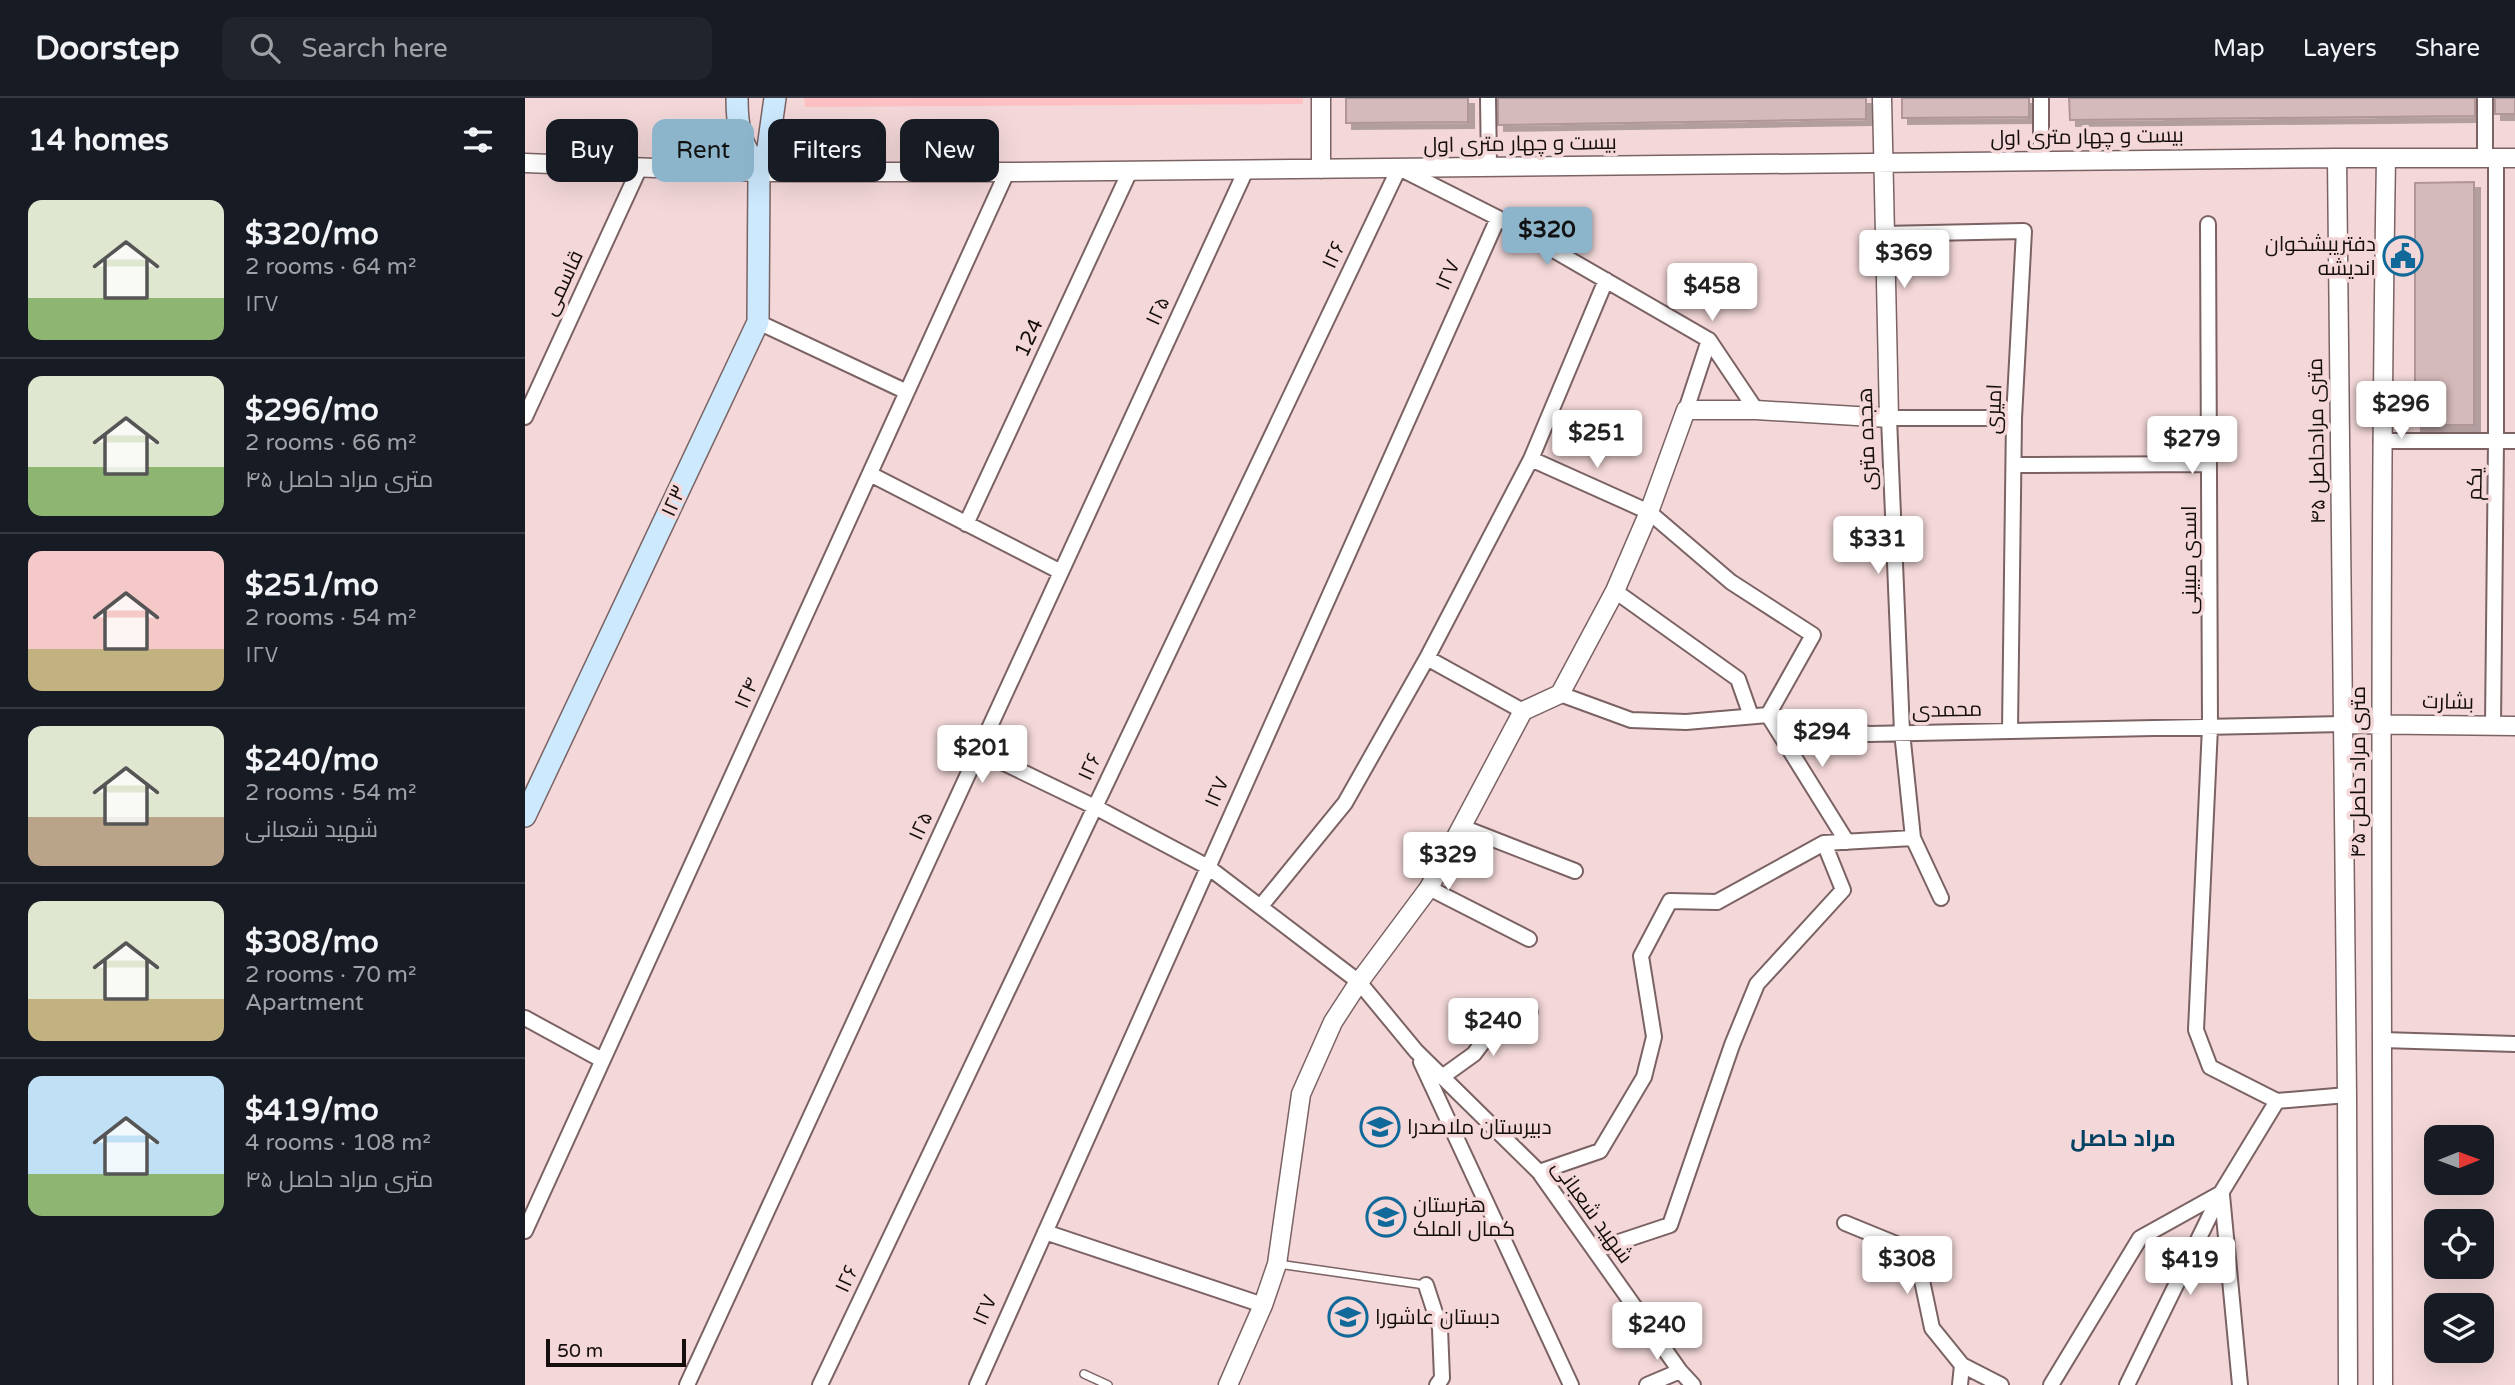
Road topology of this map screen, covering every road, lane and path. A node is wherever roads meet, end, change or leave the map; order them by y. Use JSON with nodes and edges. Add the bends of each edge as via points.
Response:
{"nodes":[{"id":1,"x":737,"y":98,"type":"edge"},
{"id":2,"x":775,"y":98,"type":"edge"},
{"id":3,"x":1321,"y":98,"type":"edge"},
{"id":4,"x":1488,"y":98,"type":"edge"},
{"id":5,"x":1882,"y":98,"type":"edge"},
{"id":6,"x":2041,"y":98,"type":"edge"},
{"id":7,"x":2485,"y":98,"type":"edge"},
{"id":8,"x":2337,"y":158,"type":"junction"},
{"id":9,"x":2386,"y":158,"type":"junction"},
{"id":10,"x":2515,"y":158,"type":"edge"},
{"id":11,"x":2491,"y":159,"type":"junction"},
{"id":12,"x":2041,"y":161,"type":"junction"},
{"id":13,"x":1882,"y":162,"type":"junction"},
{"id":14,"x":525,"y":163,"type":"edge"},
{"id":15,"x":640,"y":167,"type":"junction"},
{"id":16,"x":1489,"y":167,"type":"junction"},
{"id":17,"x":1399,"y":168,"type":"junction"},
{"id":18,"x":1321,"y":169,"type":"junction"},
{"id":19,"x":1246,"y":170,"type":"junction"},
{"id":20,"x":1130,"y":171,"type":"junction"},
{"id":21,"x":759,"y":172,"type":"junction"},
{"id":22,"x":1007,"y":172,"type":"junction"},
{"id":23,"x":1498,"y":218,"type":"junction"},
{"id":24,"x":2209,"y":224,"type":"dead end"},
{"id":25,"x":1884,"y":234,"type":"junction"},
{"id":26,"x":1606,"y":280,"type":"junction"},
{"id":27,"x":758,"y":321,"type":"junction"},
{"id":28,"x":1709,"y":340,"type":"junction"},
{"id":29,"x":907,"y":392,"type":"junction"},
{"id":30,"x":1686,"y":410,"type":"junction"},
{"id":31,"x":1756,"y":410,"type":"junction"},
{"id":32,"x":525,"y":417,"type":"edge"},
{"id":33,"x":1889,"y":418,"type":"junction"},
{"id":34,"x":2014,"y":418,"type":"junction"},
{"id":35,"x":2381,"y":441,"type":"junction"},
{"id":36,"x":2496,"y":441,"type":"junction"},
{"id":37,"x":2515,"y":441,"type":"edge"},
{"id":38,"x":1531,"y":459,"type":"junction"},
{"id":39,"x":2209,"y":464,"type":"junction"},
{"id":40,"x":2014,"y":465,"type":"junction"},
{"id":41,"x":870,"y":474,"type":"junction"},
{"id":42,"x":1649,"y":512,"type":"junction"},
{"id":43,"x":966,"y":524,"type":"junction"},
{"id":44,"x":1061,"y":572,"type":"junction"},
{"id":45,"x":1615,"y":591,"type":"junction"},
{"id":46,"x":1427,"y":658,"type":"junction"},
{"id":47,"x":1560,"y":694,"type":"junction"},
{"id":48,"x":1523,"y":711,"type":"junction"},
{"id":49,"x":1768,"y":715,"type":"junction"},
{"id":50,"x":1751,"y":716,"type":"junction"},
{"id":51,"x":2342,"y":724,"type":"junction"},
{"id":52,"x":2381,"y":724,"type":"junction"},
{"id":53,"x":2493,"y":725,"type":"junction"},
{"id":54,"x":2515,"y":726,"type":"edge"},
{"id":55,"x":2210,"y":727,"type":"junction"},
{"id":56,"x":2010,"y":730,"type":"junction"},
{"id":57,"x":1902,"y":732,"type":"junction"},
{"id":58,"x":979,"y":751,"type":"junction"},
{"id":59,"x":1095,"y":807,"type":"junction"},
{"id":60,"x":525,"y":816,"type":"edge"},
{"id":61,"x":1462,"y":827,"type":"junction"},
{"id":62,"x":1913,"y":838,"type":"junction"},
{"id":63,"x":1847,"y":842,"type":"junction"},
{"id":64,"x":1824,"y":843,"type":"junction"},
{"id":65,"x":1208,"y":867,"type":"junction"},
{"id":66,"x":1575,"y":871,"type":"dead end"},
{"id":67,"x":1429,"y":888,"type":"junction"},
{"id":68,"x":1941,"y":898,"type":"dead end"},
{"id":69,"x":1261,"y":906,"type":"junction"},
{"id":70,"x":1529,"y":939,"type":"dead end"},
{"id":71,"x":1359,"y":982,"type":"junction"},
{"id":72,"x":1530,"y":1012,"type":"dead end"},
{"id":73,"x":525,"y":1018,"type":"edge"},
{"id":74,"x":2382,"y":1040,"type":"junction"},
{"id":75,"x":2515,"y":1044,"type":"edge"},
{"id":76,"x":1416,"y":1051,"type":"junction"},
{"id":77,"x":602,"y":1060,"type":"junction"},
{"id":78,"x":1442,"y":1077,"type":"junction"},
{"id":79,"x":2347,"y":1095,"type":"junction"},
{"id":80,"x":2277,"y":1101,"type":"junction"},
{"id":81,"x":1539,"y":1172,"type":"junction"},
{"id":82,"x":2221,"y":1193,"type":"junction"},
{"id":83,"x":1846,"y":1223,"type":"dead end"},
{"id":84,"x":525,"y":1231,"type":"edge"},
{"id":85,"x":1045,"y":1232,"type":"junction"},
{"id":86,"x":1595,"y":1250,"type":"junction"},
{"id":87,"x":1277,"y":1264,"type":"junction"},
{"id":88,"x":1426,"y":1285,"type":"joint"},
{"id":89,"x":1263,"y":1305,"type":"junction"},
{"id":90,"x":1962,"y":1365,"type":"junction"},
{"id":91,"x":1680,"y":1371,"type":"junction"},
{"id":92,"x":1084,"y":1374,"type":"dead end"},
{"id":93,"x":1443,"y":1383,"type":"edge"},
{"id":94,"x":687,"y":1385,"type":"edge"},
{"id":95,"x":820,"y":1385,"type":"edge"},
{"id":96,"x":977,"y":1385,"type":"edge"},
{"id":97,"x":1108,"y":1385,"type":"edge"},
{"id":98,"x":1228,"y":1385,"type":"edge"},
{"id":99,"x":1571,"y":1385,"type":"edge"},
{"id":100,"x":1647,"y":1385,"type":"edge"},
{"id":101,"x":1693,"y":1385,"type":"edge"},
{"id":102,"x":1960,"y":1385,"type":"edge"},
{"id":103,"x":2001,"y":1385,"type":"edge"},
{"id":104,"x":2051,"y":1385,"type":"edge"},
{"id":105,"x":2127,"y":1385,"type":"edge"},
{"id":106,"x":2240,"y":1385,"type":"edge"},
{"id":107,"x":2348,"y":1385,"type":"edge"},
{"id":108,"x":2383,"y":1385,"type":"edge"}],
"edges":[{"from":1,"to":21,"type":"main road","via":[[737,128]]},
{"from":2,"to":21,"type":"main road","via":[[768,148]]},
{"from":3,"to":18,"type":"street"},
{"from":4,"to":16,"type":"street"},
{"from":5,"to":13,"type":"street","name":"هجده متری"},
{"from":6,"to":12,"type":"street"},
{"from":7,"to":11,"type":"street","name":"یکم"},
{"from":8,"to":9,"type":"street","name":"بیست و چهار متری اول"},
{"from":8,"to":12,"type":"street","name":"بیست و چهار متری اول"},
{"from":8,"to":51,"type":"street","name":"۴۵ متری مرادحاصل"},
{"from":9,"to":11,"type":"street","name":"بیست و چهار متری اول"},
{"from":9,"to":35,"type":"street","name":"۴۵ متری مراد حاصل"},
{"from":10,"to":11,"type":"street","name":"بیست و چهار متری اول"},
{"from":11,"to":36,"type":"street","name":"یکم"},
{"from":12,"to":13,"type":"street","name":"بیست و چهار متری اول"},
{"from":13,"to":16,"type":"street","name":"بیست و چهار متری اول"},
{"from":13,"to":25,"type":"street","name":"هجده متری"},
{"from":14,"to":15,"type":"street","name":"بیست و چهار متری اول"},
{"from":15,"to":21,"type":"street","name":"بیست و چهار متری اول"},
{"from":15,"to":32,"type":"street","name":"قاسمی"},
{"from":16,"to":17,"type":"street","name":"بیست و چهار متری اول"},
{"from":17,"to":18,"type":"street","name":"بیست و چهار متری اول"},
{"from":17,"to":23,"type":"street"},
{"from":17,"to":59,"type":"street","name":"۱۲۶"},
{"from":18,"to":19,"type":"street","name":"بیست و چهار متری اول"},
{"from":19,"to":20,"type":"street","name":"بیست و چهار متری اول"},
{"from":19,"to":44,"type":"street","name":"۱۲۵"},
{"from":20,"to":22,"type":"street","name":"بیست و چهار متری اول"},
{"from":20,"to":43,"type":"street","name":"124"},
{"from":21,"to":22,"type":"street","name":"بیست و چهار متری اول"},
{"from":21,"to":27,"type":"main road","name":"۱۲۳"},
{"from":22,"to":29,"type":"street","name":"۱۲۴"},
{"from":23,"to":26,"type":"street"},
{"from":23,"to":65,"type":"street","name":"۱۲۷"},
{"from":24,"to":39,"type":"street","name":"اسدی مبینی"},
{"from":25,"to":33,"type":"street","name":"هجده متری"},
{"from":25,"to":34,"type":"street","name":"امیری","via":[[2024,231]]},
{"from":26,"to":28,"type":"street"},
{"from":26,"to":38,"type":"street"},
{"from":27,"to":29,"type":"street"},
{"from":27,"to":60,"type":"main road","name":"۱۲۳"},
{"from":28,"to":30,"type":"street"},
{"from":28,"to":31,"type":"street"},
{"from":29,"to":41,"type":"street","name":"۱۲۴"},
{"from":30,"to":31,"type":"street"},
{"from":30,"to":42,"type":"street"},
{"from":31,"to":33,"type":"street"},
{"from":33,"to":34,"type":"street"},
{"from":33,"to":57,"type":"street","name":"هجده متری"},
{"from":34,"to":40,"type":"street","name":"امیری"},
{"from":35,"to":36,"type":"street"},
{"from":35,"to":52,"type":"street","name":"۴۵ متری مراد حاصل"},
{"from":36,"to":37,"type":"street"},
{"from":36,"to":53,"type":"street","name":"یکم"},
{"from":38,"to":42,"type":"street"},
{"from":38,"to":46,"type":"street"},
{"from":39,"to":40,"type":"street"},
{"from":39,"to":55,"type":"street","name":"اسدی مبینی"},
{"from":40,"to":56,"type":"street","name":"امیری"},
{"from":41,"to":43,"type":"street"},
{"from":41,"to":77,"type":"street","name":"۱۲۴"},
{"from":42,"to":45,"type":"street"},
{"from":42,"to":49,"type":"street","via":[[1731,582],[1813,635]]},
{"from":43,"to":44,"type":"street"},
{"from":44,"to":58,"type":"street","name":"۱۲۵"},
{"from":45,"to":47,"type":"street"},
{"from":45,"to":50,"type":"street","via":[[1738,679]]},
{"from":46,"to":48,"type":"street"},
{"from":46,"to":69,"type":"street","via":[[1345,803]]},
{"from":47,"to":48,"type":"street"},
{"from":47,"to":50,"type":"street","name":"محمدی","via":[[1631,720],[1686,722]]},
{"from":48,"to":61,"type":"street"},
{"from":49,"to":50,"type":"street","name":"محمدی"},
{"from":49,"to":57,"type":"street","name":"محمدی","via":[[1869,734]]},
{"from":49,"to":63,"type":"street"},
{"from":51,"to":52,"type":"street","name":"بشارت"},
{"from":51,"to":55,"type":"street","name":"محمدی"},
{"from":51,"to":79,"type":"street","name":"۴۵ متری مراد حاصل"},
{"from":52,"to":53,"type":"street","name":"بشارت"},
{"from":52,"to":74,"type":"street","name":"۴۵ متری مراد حاصل"},
{"from":53,"to":54,"type":"street","name":"بشارت"},
{"from":55,"to":56,"type":"street","name":"محمدی"},
{"from":55,"to":80,"type":"street","name":"اسدی مبینی","via":[[2196,1030],[2210,1067]]},
{"from":56,"to":57,"type":"street","name":"محمدی"},
{"from":57,"to":62,"type":"street","name":"هجده متری"},
{"from":58,"to":59,"type":"street","name":"شهید شعبانی"},
{"from":58,"to":94,"type":"street","name":"۱۲۵"},
{"from":59,"to":65,"type":"street","name":"شهید شعبانی"},
{"from":59,"to":95,"type":"street","name":"۱۲۶"},
{"from":61,"to":66,"type":"street"},
{"from":61,"to":67,"type":"street"},
{"from":62,"to":63,"type":"street"},
{"from":62,"to":68,"type":"street","name":"هجده متری"},
{"from":63,"to":64,"type":"street"},
{"from":64,"to":81,"type":"street","via":[[1717,902],[1670,901],[1641,956],[1654,1037],[1643,1077],[1600,1151]]},
{"from":64,"to":86,"type":"street","via":[[1843,890],[1757,984],[1670,1225]]},
{"from":65,"to":69,"type":"street","name":"شهید شعبانی"},
{"from":65,"to":85,"type":"street","name":"۱۲۷"},
{"from":67,"to":70,"type":"street"},
{"from":67,"to":71,"type":"street"},
{"from":69,"to":71,"type":"street","name":"شهید شعبانی"},
{"from":71,"to":76,"type":"street","name":"شهید شعبانی"},
{"from":71,"to":87,"type":"street","via":[[1333,1022],[1300,1094]]},
{"from":72,"to":78,"type":"street","via":[[1498,1021],[1474,1054]]},
{"from":73,"to":77,"type":"street"},
{"from":74,"to":75,"type":"street"},
{"from":74,"to":108,"type":"street","name":"۴۵ متری مراد حاصل"},
{"from":76,"to":78,"type":"street","name":"شهید شعبانی"},
{"from":76,"to":99,"type":"street"},
{"from":77,"to":84,"type":"street","name":"۱۲۴"},
{"from":78,"to":81,"type":"street","name":"شهید شعبانی"},
{"from":79,"to":80,"type":"street"},
{"from":79,"to":107,"type":"street","name":"۴۵ متری مراد حاصل"},
{"from":80,"to":82,"type":"street"},
{"from":81,"to":86,"type":"street","name":"شهید شعبانی"},
{"from":82,"to":104,"type":"street","via":[[2140,1238]]},
{"from":82,"to":105,"type":"street"},
{"from":82,"to":106,"type":"street"},
{"from":83,"to":90,"type":"street","via":[[1916,1252],[1932,1328]]},
{"from":85,"to":89,"type":"street"},
{"from":85,"to":96,"type":"street","name":"۱۲۷"},
{"from":86,"to":91,"type":"street","name":"شهید شعبانی"},
{"from":87,"to":88,"type":"lane"},
{"from":87,"to":89,"type":"street"},
{"from":88,"to":93,"type":"street","via":[[1440,1328]]},
{"from":89,"to":98,"type":"street"},
{"from":90,"to":102,"type":"street"},
{"from":90,"to":103,"type":"street"},
{"from":91,"to":100,"type":"street"},
{"from":91,"to":101,"type":"street","name":"شهید شعبانی"},
{"from":92,"to":97,"type":"lane"}]}
